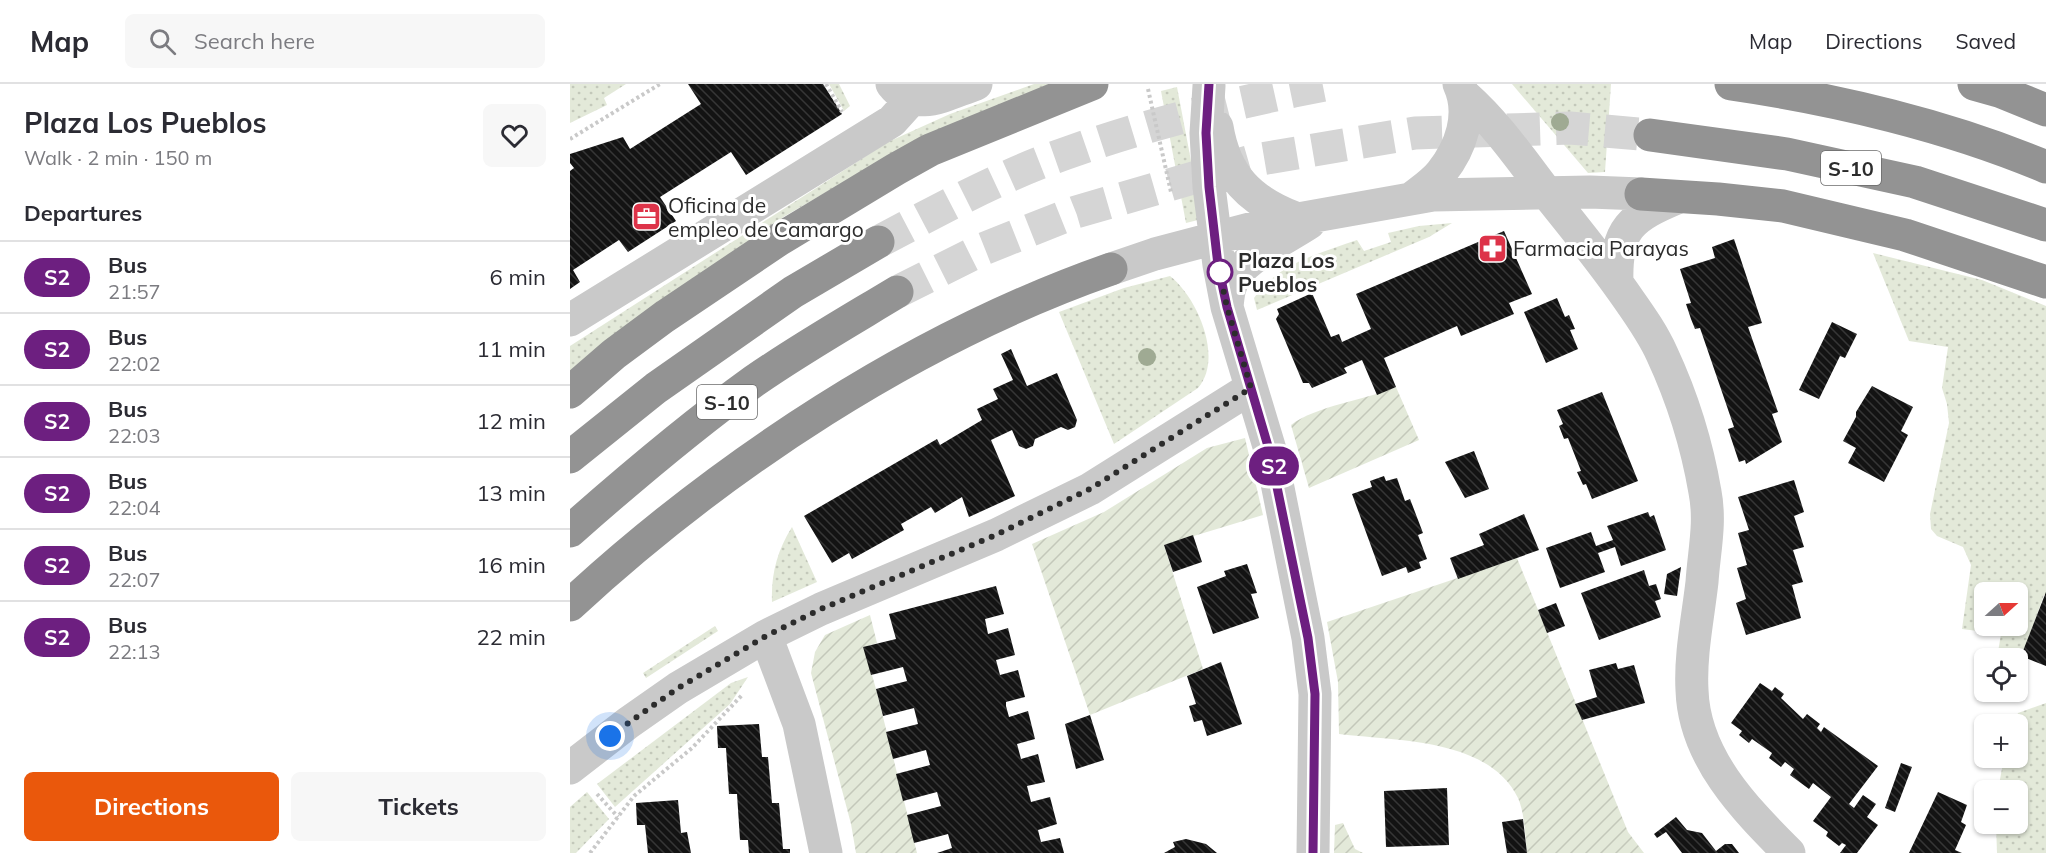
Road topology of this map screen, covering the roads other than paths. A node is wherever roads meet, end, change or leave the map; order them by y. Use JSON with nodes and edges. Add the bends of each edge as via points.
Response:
{"nodes":[{"id":1,"x":976,"y":84,"type":"edge"},
{"id":2,"x":1092,"y":84,"type":"edge"},
{"id":3,"x":1731,"y":84,"type":"edge"},
{"id":4,"x":1974,"y":84,"type":"edge"},
{"id":5,"x":1210,"y":85,"type":"edge"},
{"id":6,"x":1461,"y":90,"type":"edge"},
{"id":7,"x":902,"y":92,"type":"edge"},
{"id":8,"x":2046,"y":110,"type":"edge"},
{"id":9,"x":1650,"y":135,"type":"tunnel mouth"},
{"id":10,"x":2046,"y":168,"type":"edge"},
{"id":11,"x":1547,"y":193,"type":"junction"},
{"id":12,"x":1641,"y":194,"type":"joint"},
{"id":13,"x":1681,"y":196,"type":"junction"},
{"id":14,"x":1412,"y":198,"type":"junction"},
{"id":15,"x":1310,"y":215,"type":"junction"},
{"id":16,"x":2046,"y":225,"type":"edge"},
{"id":17,"x":1214,"y":238,"type":"junction"},
{"id":18,"x":878,"y":242,"type":"tunnel mouth"},
{"id":19,"x":1111,"y":269,"type":"joint"},
{"id":20,"x":2046,"y":282,"type":"edge"},
{"id":21,"x":1617,"y":283,"type":"junction"},
{"id":22,"x":897,"y":291,"type":"tunnel mouth"},
{"id":23,"x":1227,"y":307,"type":"junction"},
{"id":24,"x":570,"y":320,"type":"edge"},
{"id":25,"x":1251,"y":388,"type":"junction"},
{"id":26,"x":570,"y":392,"type":"edge"},
{"id":27,"x":570,"y":457,"type":"edge"},
{"id":28,"x":570,"y":531,"type":"edge"},
{"id":29,"x":570,"y":605,"type":"edge"},
{"id":30,"x":771,"y":649,"type":"junction"},
{"id":31,"x":570,"y":768,"type":"edge"},
{"id":32,"x":826,"y":853,"type":"edge"},
{"id":33,"x":1313,"y":853,"type":"edge"},
{"id":34,"x":1789,"y":853,"type":"edge"}],
"edges":[{"from":1,"to":7,"type":"street","via":[[928,100]]},
{"from":2,"to":26,"type":"highway","via":[[930,150],[896,169],[780,239],[664,317]]},
{"from":3,"to":10,"type":"highway","via":[[1915,122]]},
{"from":4,"to":8,"type":"highway"},
{"from":5,"to":15,"type":"street","via":[[1218,135],[1237,178],[1267,206]]},
{"from":5,"to":17,"type":"street","via":[[1206,133]]},
{"from":6,"to":11,"type":"street","via":[[1491,120]]},
{"from":6,"to":14,"type":"street","via":[[1466,115],[1461,137],[1432,183]]},
{"from":7,"to":24,"type":"street","via":[[892,121]]},
{"from":9,"to":16,"type":"highway","number":"S-10","via":[[1787,154],[1915,182]]},
{"from":11,"to":12,"type":"street"},
{"from":11,"to":14,"type":"street"},
{"from":11,"to":21,"type":"street"},
{"from":12,"to":13,"type":"highway"},
{"from":13,"to":20,"type":"highway","via":[[1815,213],[1905,235]]},
{"from":13,"to":21,"type":"street","via":[[1646,212],[1624,233],[1617,251]]},
{"from":14,"to":15,"type":"street"},
{"from":15,"to":17,"type":"street"},
{"from":15,"to":23,"type":"street","via":[[1244,266],[1230,287]]},
{"from":17,"to":19,"type":"street"},
{"from":17,"to":23,"type":"street"},
{"from":18,"to":27,"type":"highway","number":"S-10","via":[[793,292],[656,388]]},
{"from":19,"to":29,"type":"highway","via":[[994,316],[885,373],[747,462],[666,523]]},
{"from":21,"to":34,"type":"street","via":[[1662,353],[1695,445],[1706,493],[1708,533],[1692,690],[1695,721],[1706,751],[1726,783]]},
{"from":22,"to":28,"type":"highway","number":"S-10","via":[[753,382],[629,478]]},
{"from":23,"to":25,"type":"street"},
{"from":25,"to":30,"type":"street","via":[[1090,489],[996,535],[821,609]]},
{"from":25,"to":33,"type":"street","via":[[1281,498],[1308,638],[1315,694]]},
{"from":30,"to":31,"type":"street","via":[[678,688]]},
{"from":30,"to":32,"type":"street","via":[[799,724]]}]}
